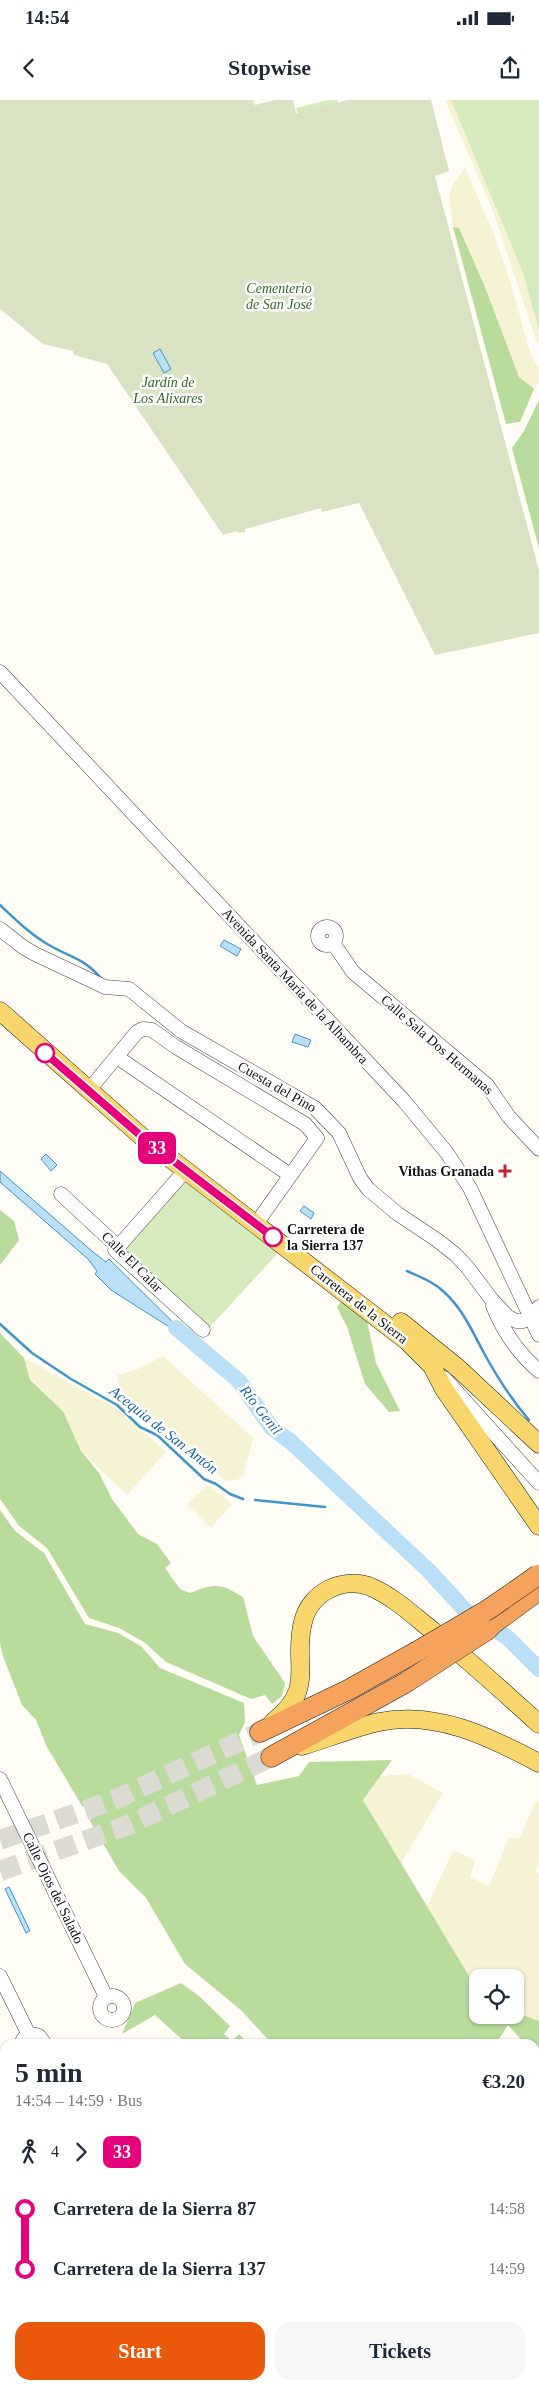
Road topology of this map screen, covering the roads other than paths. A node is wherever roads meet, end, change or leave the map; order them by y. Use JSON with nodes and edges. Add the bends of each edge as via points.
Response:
{"nodes":[{"id":1,"x":0,"y":672,"type":"edge"},
{"id":2,"x":0,"y":929,"type":"edge"},
{"id":3,"x":333,"y":943,"type":"dead end"},
{"id":4,"x":35,"y":954,"type":"junction"},
{"id":5,"x":71,"y":980,"type":"dead end"},
{"id":6,"x":0,"y":1012,"type":"edge"},
{"id":7,"x":117,"y":1057,"type":"junction"},
{"id":8,"x":88,"y":1091,"type":"junction"},
{"id":9,"x":539,"y":1149,"type":"edge"},
{"id":10,"x":185,"y":1171,"type":"junction"},
{"id":11,"x":290,"y":1175,"type":"junction"},
{"id":12,"x":61,"y":1194,"type":"dead end"},
{"id":13,"x":256,"y":1224,"type":"junction"},
{"id":14,"x":118,"y":1247,"type":"junction"},
{"id":15,"x":299,"y":1257,"type":"junction"},
{"id":16,"x":492,"y":1300,"type":"junction"},
{"id":17,"x":535,"y":1312,"type":"edge"},
{"id":18,"x":203,"y":1330,"type":"dead end"},
{"id":19,"x":539,"y":1335,"type":"edge"},
{"id":20,"x":432,"y":1366,"type":"junction"},
{"id":21,"x":539,"y":1371,"type":"edge"},
{"id":22,"x":539,"y":1444,"type":"edge"},
{"id":23,"x":539,"y":1483,"type":"edge"},
{"id":24,"x":539,"y":1526,"type":"edge"},
{"id":25,"x":539,"y":1578,"type":"edge"},
{"id":26,"x":539,"y":1596,"type":"edge"},
{"id":27,"x":487,"y":1630,"type":"junction"},
{"id":28,"x":539,"y":1724,"type":"edge"},
{"id":29,"x":260,"y":1732,"type":"joint"},
{"id":30,"x":271,"y":1757,"type":"joint"},
{"id":31,"x":539,"y":1763,"type":"edge"},
{"id":32,"x":0,"y":1779,"type":"edge"},
{"id":33,"x":0,"y":1976,"type":"edge"},
{"id":34,"x":106,"y":1997,"type":"dead end"},
{"id":35,"x":25,"y":2039,"type":"edge"},
{"id":36,"x":41,"y":2039,"type":"edge"}],
"edges":[{"from":1,"to":17,"type":"street","name":"Avenida Santa María de la Alhambra","via":[[404,1101],[470,1188]]},
{"from":2,"to":4,"type":"street","via":[[22,948]]},
{"from":3,"to":9,"type":"street","name":"Calle Sala Dos Hermanas","via":[[353,972],[487,1085],[516,1125]]},
{"from":4,"to":5,"type":"street","via":[[37,964]]},
{"from":4,"to":16,"type":"street","name":"Cuesta del Pino","via":[[105,987],[129,989],[181,1031],[315,1108],[339,1133],[368,1188],[391,1209],[456,1255]]},
{"from":6,"to":8,"type":"main road","name":"Carretera de la Sierra"},
{"from":7,"to":8,"type":"street"},
{"from":7,"to":11,"type":"street"},
{"from":7,"to":11,"type":"street","via":[[137,1032],[143,1028],[152,1030],[293,1115],[317,1138]]},
{"from":8,"to":10,"type":"main road","name":"Carretera de la Sierra"},
{"from":10,"to":13,"type":"main road","name":"Carretera de la Sierra"},
{"from":10,"to":14,"type":"street"},
{"from":11,"to":13,"type":"street"},
{"from":12,"to":14,"type":"street","name":"Calle El Calar"},
{"from":13,"to":15,"type":"main road","name":"Carretera de la Sierra"},
{"from":14,"to":18,"type":"street","name":"Calle El Calar","via":[[116,1250]]},
{"from":15,"to":20,"type":"main road","name":"Carretera de la Sierra","via":[[380,1319]]},
{"from":15,"to":22,"type":"main road","via":[[332,1274],[418,1335]]},
{"from":16,"to":17,"type":"street","name":"Cuesta del Pino","via":[[516,1321]]},
{"from":16,"to":21,"type":"street","name":"Cuesta del Pino","via":[[505,1331]]},
{"from":17,"to":19,"type":"street","name":"Avenida Santa María de la Alhambra"},
{"from":20,"to":23,"type":"street","name":"Carretera de la Sierra"},
{"from":20,"to":24,"type":"main road","via":[[444,1389]]},
{"from":25,"to":27,"type":"highway"},
{"from":25,"to":29,"type":"highway","bridge":true,"via":[[392,1666]]},
{"from":26,"to":27,"type":"highway"},
{"from":27,"to":30,"type":"highway","bridge":true,"via":[[405,1683]]},
{"from":28,"to":29,"type":"main road","via":[[476,1667],[386,1595],[365,1585],[348,1583],[321,1593],[309,1606],[302,1624],[301,1679],[297,1696],[282,1715]]},
{"from":30,"to":31,"type":"main road","via":[[372,1724],[414,1720],[444,1723],[476,1732]]},
{"from":32,"to":34,"type":"street","name":"Calle Ojos del Salado"},
{"from":33,"to":35,"type":"street"},
{"from":35,"to":36,"type":"street","via":[[39,2036]]}]}
